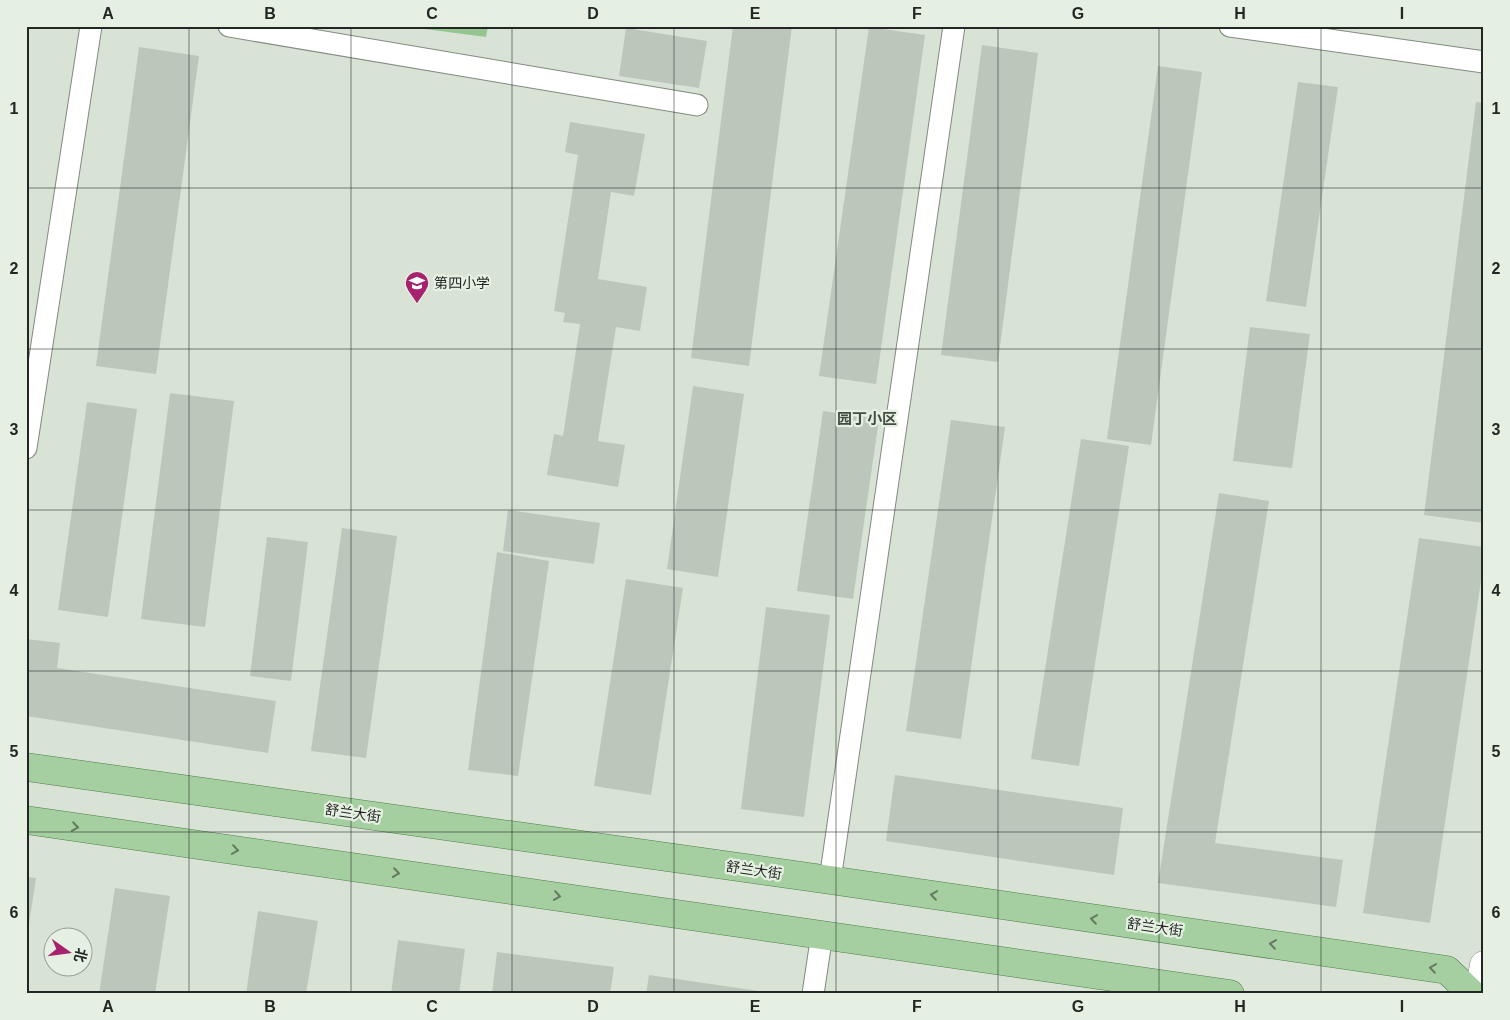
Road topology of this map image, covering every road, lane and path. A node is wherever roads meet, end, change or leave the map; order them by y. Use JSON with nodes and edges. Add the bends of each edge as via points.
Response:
{"nodes":[{"id":1,"x":91,"y":26,"type":"edge"},
{"id":2,"x":229,"y":26,"type":"edge"},
{"id":3,"x":954,"y":26,"type":"edge"},
{"id":4,"x":1230,"y":26,"type":"edge"},
{"id":5,"x":1484,"y":62,"type":"edge"},
{"id":6,"x":697,"y":105,"type":"dead end"},
{"id":7,"x":26,"y":448,"type":"edge"},
{"id":8,"x":26,"y":767,"type":"edge"},
{"id":9,"x":26,"y":820,"type":"edge"},
{"id":10,"x":830,"y":880,"type":"junction"},
{"id":11,"x":822,"y":934,"type":"junction"},
{"id":12,"x":1484,"y":965,"type":"edge"},
{"id":13,"x":813,"y":994,"type":"edge"},
{"id":14,"x":1230,"y":994,"type":"edge"},
{"id":15,"x":1472,"y":994,"type":"edge"},
{"id":16,"x":1480,"y":994,"type":"edge"}],
"edges":[{"from":1,"to":7,"type":"street"},
{"from":2,"to":6,"type":"street"},
{"from":3,"to":10,"type":"street"},
{"from":4,"to":5,"type":"street"},
{"from":8,"to":10,"type":"main road","name":"舒兰大街"},
{"from":9,"to":11,"type":"main road","one_way":true},
{"from":15,"to":10,"type":"main road","name":"舒兰大街","one_way":true,"via":[[1447,970]]},
{"from":11,"to":13,"type":"street"},
{"from":11,"to":14,"type":"main road"},
{"from":12,"to":16,"type":"street"}]}
